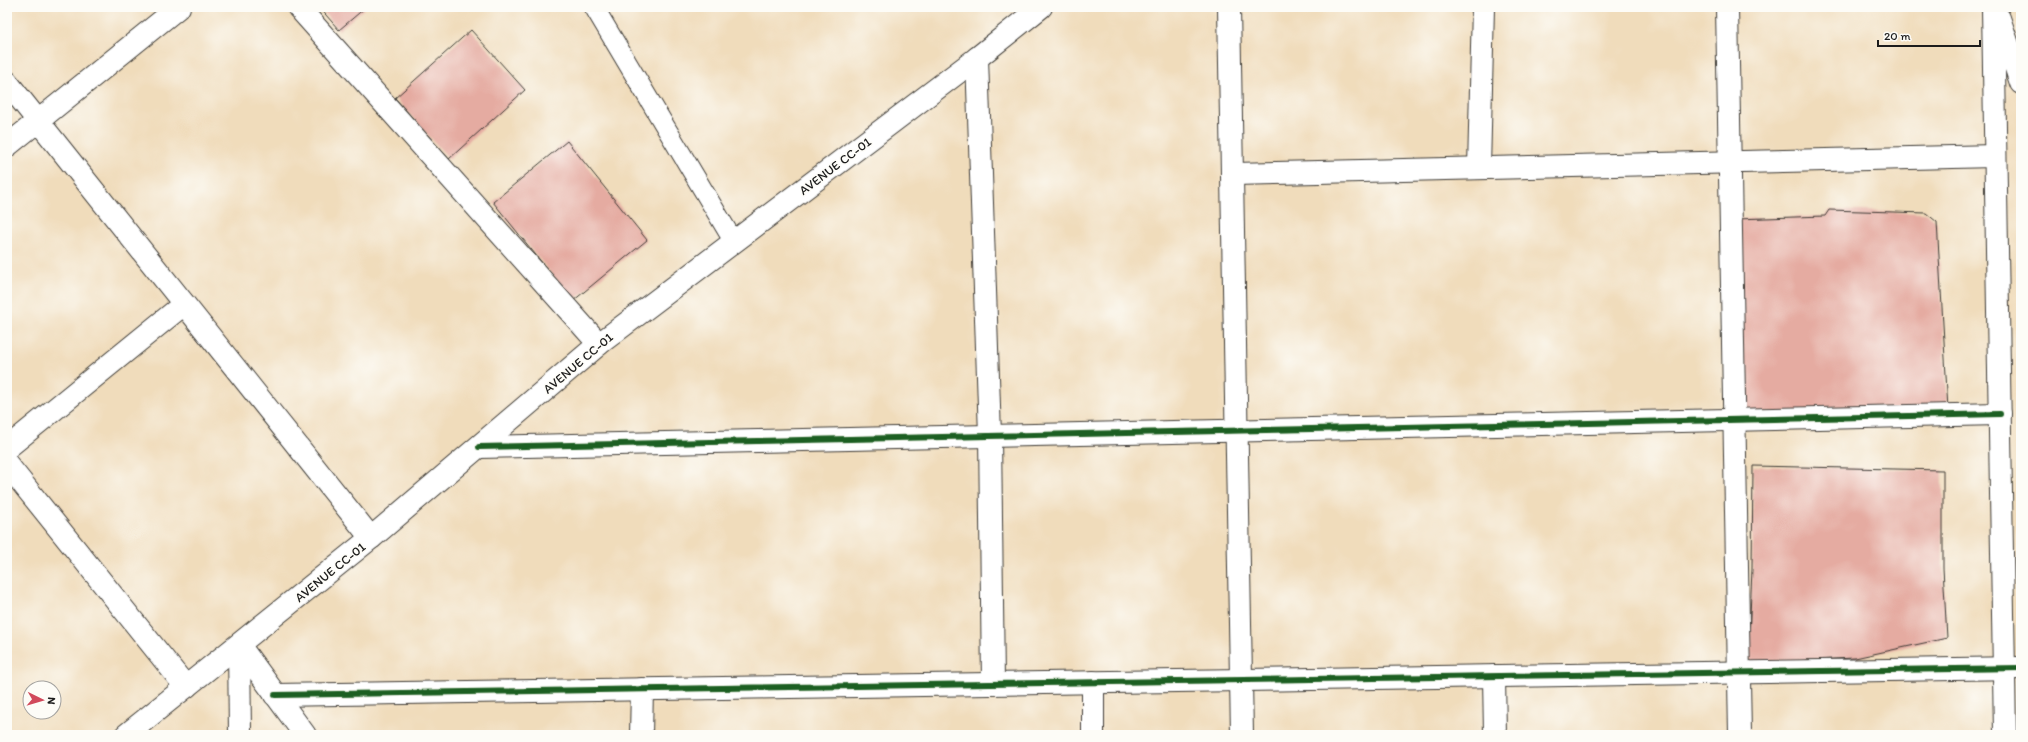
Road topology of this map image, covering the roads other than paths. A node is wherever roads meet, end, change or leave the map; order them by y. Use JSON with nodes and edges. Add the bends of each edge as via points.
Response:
{"nodes":[{"id":1,"x":179,"y":7,"type":"edge"},
{"id":2,"x":298,"y":7,"type":"edge"},
{"id":3,"x":594,"y":7,"type":"edge"},
{"id":4,"x":1041,"y":7,"type":"edge"},
{"id":5,"x":1229,"y":7,"type":"edge"},
{"id":6,"x":1483,"y":7,"type":"edge"},
{"id":7,"x":1727,"y":7,"type":"edge"},
{"id":8,"x":1994,"y":7,"type":"edge"},
{"id":9,"x":977,"y":58,"type":"junction"},
{"id":10,"x":7,"y":82,"type":"edge"},
{"id":11,"x":2021,"y":83,"type":"edge"},
{"id":12,"x":38,"y":121,"type":"junction"},
{"id":13,"x":7,"y":146,"type":"edge"},
{"id":14,"x":1995,"y":156,"type":"junction"},
{"id":15,"x":1730,"y":162,"type":"junction"},
{"id":16,"x":1478,"y":168,"type":"junction"},
{"id":17,"x":1233,"y":174,"type":"junction"},
{"id":18,"x":734,"y":242,"type":"junction"},
{"id":19,"x":184,"y":304,"type":"junction"},
{"id":20,"x":599,"y":344,"type":"junction"},
{"id":21,"x":2000,"y":414,"type":"junction"},
{"id":22,"x":1734,"y":419,"type":"junction"},
{"id":23,"x":1237,"y":430,"type":"junction"},
{"id":24,"x":990,"y":436,"type":"junction"},
{"id":25,"x":479,"y":447,"type":"junction"},
{"id":26,"x":7,"y":448,"type":"edge"},
{"id":27,"x":7,"y":464,"type":"edge"},
{"id":28,"x":371,"y":538,"type":"junction"},
{"id":29,"x":239,"y":645,"type":"junction"},
{"id":30,"x":2013,"y":668,"type":"edge"},
{"id":31,"x":1739,"y":672,"type":"junction"},
{"id":32,"x":1494,"y":676,"type":"junction"},
{"id":33,"x":1241,"y":680,"type":"junction"},
{"id":34,"x":1093,"y":682,"type":"junction"},
{"id":35,"x":993,"y":683,"type":"junction"},
{"id":36,"x":186,"y":687,"type":"junction"},
{"id":37,"x":642,"y":689,"type":"junction"},
{"id":38,"x":275,"y":695,"type":"junction"},
{"id":39,"x":126,"y":735,"type":"edge"},
{"id":40,"x":240,"y":735,"type":"edge"},
{"id":41,"x":305,"y":735,"type":"edge"},
{"id":42,"x":642,"y":735,"type":"edge"},
{"id":43,"x":1093,"y":735,"type":"edge"},
{"id":44,"x":1242,"y":735,"type":"edge"},
{"id":45,"x":1495,"y":735,"type":"edge"},
{"id":46,"x":1740,"y":735,"type":"edge"},
{"id":47,"x":2005,"y":735,"type":"edge"}],
"edges":[{"from":1,"to":12,"type":"street"},
{"from":2,"to":20,"type":"street"},
{"from":3,"to":18,"type":"lane"},
{"from":4,"to":9,"type":"street","name":"AVENUE CC-01"},
{"from":5,"to":17,"type":"street"},
{"from":6,"to":16,"type":"street"},
{"from":7,"to":15,"type":"street"},
{"from":8,"to":11,"type":"street"},
{"from":8,"to":14,"type":"street"},
{"from":9,"to":18,"type":"street","name":"AVENUE CC-01"},
{"from":9,"to":24,"type":"street"},
{"from":10,"to":12,"type":"street"},
{"from":12,"to":13,"type":"street"},
{"from":12,"to":19,"type":"street"},
{"from":14,"to":15,"type":"street"},
{"from":14,"to":21,"type":"street"},
{"from":15,"to":16,"type":"street"},
{"from":15,"to":22,"type":"street"},
{"from":16,"to":17,"type":"street"},
{"from":17,"to":23,"type":"street"},
{"from":18,"to":20,"type":"street","name":"AVENUE CC-01"},
{"from":19,"to":26,"type":"street"},
{"from":19,"to":28,"type":"street"},
{"from":20,"to":25,"type":"street","name":"AVENUE CC-01"},
{"from":21,"to":22,"type":"street"},
{"from":21,"to":30,"type":"street"},
{"from":22,"to":23,"type":"street"},
{"from":22,"to":31,"type":"street"},
{"from":23,"to":24,"type":"street"},
{"from":23,"to":33,"type":"street"},
{"from":24,"to":25,"type":"street"},
{"from":24,"to":35,"type":"street"},
{"from":25,"to":28,"type":"street","name":"AVENUE CC-01"},
{"from":27,"to":36,"type":"street"},
{"from":28,"to":29,"type":"street","name":"AVENUE CC-01"},
{"from":29,"to":36,"type":"street","name":"AVENUE CC-01"},
{"from":29,"to":38,"type":"street"},
{"from":29,"to":40,"type":"street"},
{"from":30,"to":31,"type":"street"},
{"from":30,"to":47,"type":"street"},
{"from":31,"to":32,"type":"street"},
{"from":31,"to":46,"type":"street"},
{"from":32,"to":33,"type":"street"},
{"from":32,"to":45,"type":"street"},
{"from":33,"to":34,"type":"street"},
{"from":33,"to":44,"type":"street"},
{"from":34,"to":35,"type":"street"},
{"from":34,"to":43,"type":"street"},
{"from":35,"to":37,"type":"street"},
{"from":36,"to":39,"type":"street","name":"AVENUE CC-01"},
{"from":37,"to":38,"type":"street"},
{"from":37,"to":42,"type":"street"},
{"from":38,"to":41,"type":"street"}]}
